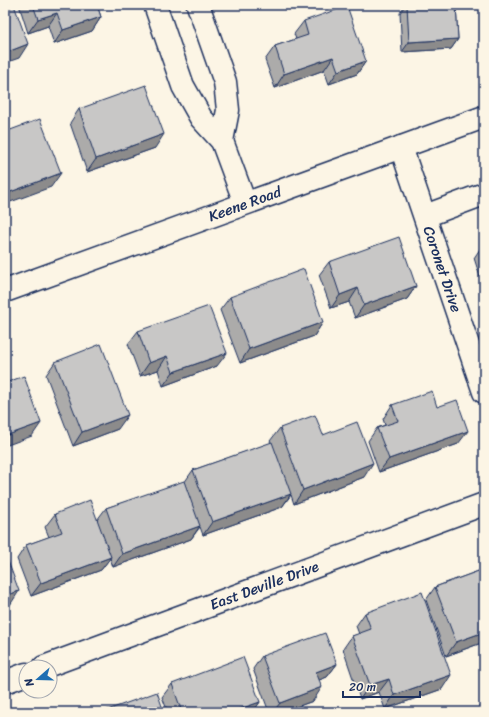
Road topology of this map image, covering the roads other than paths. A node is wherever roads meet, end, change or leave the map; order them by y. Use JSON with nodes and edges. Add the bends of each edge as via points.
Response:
{"nodes":[{"id":1,"x":155,"y":5,"type":"edge"},
{"id":2,"x":198,"y":5,"type":"edge"},
{"id":3,"x":484,"y":117,"type":"edge"},
{"id":4,"x":222,"y":142,"type":"junction"},
{"id":5,"x":401,"y":147,"type":"junction"},
{"id":6,"x":484,"y":194,"type":"edge"},
{"id":7,"x":245,"y":203,"type":"junction"},
{"id":8,"x":425,"y":216,"type":"junction"},
{"id":9,"x":5,"y":291,"type":"edge"},
{"id":10,"x":484,"y":392,"type":"edge"},
{"id":11,"x":484,"y":504,"type":"edge"},
{"id":12,"x":58,"y":662,"type":"edge"},
{"id":13,"x":18,"y":677,"type":"edge"},
{"id":14,"x":5,"y":682,"type":"edge"}],
"edges":[{"from":1,"to":4,"type":"street","via":[[183,86],[201,118]]},
{"from":2,"to":4,"type":"street","via":[[225,82],[228,110]]},
{"from":3,"to":5,"type":"street","name":"Keene Road"},
{"from":4,"to":7,"type":"street"},
{"from":5,"to":7,"type":"street","name":"Keene Road"},
{"from":5,"to":8,"type":"street","name":"Coronet Drive"},
{"from":6,"to":8,"type":"street"},
{"from":7,"to":9,"type":"street","name":"Keene Road"},
{"from":8,"to":10,"type":"street","name":"Coronet Drive"},
{"from":11,"to":12,"type":"street","name":"East Deville Drive"},
{"from":13,"to":14,"type":"street"}]}
